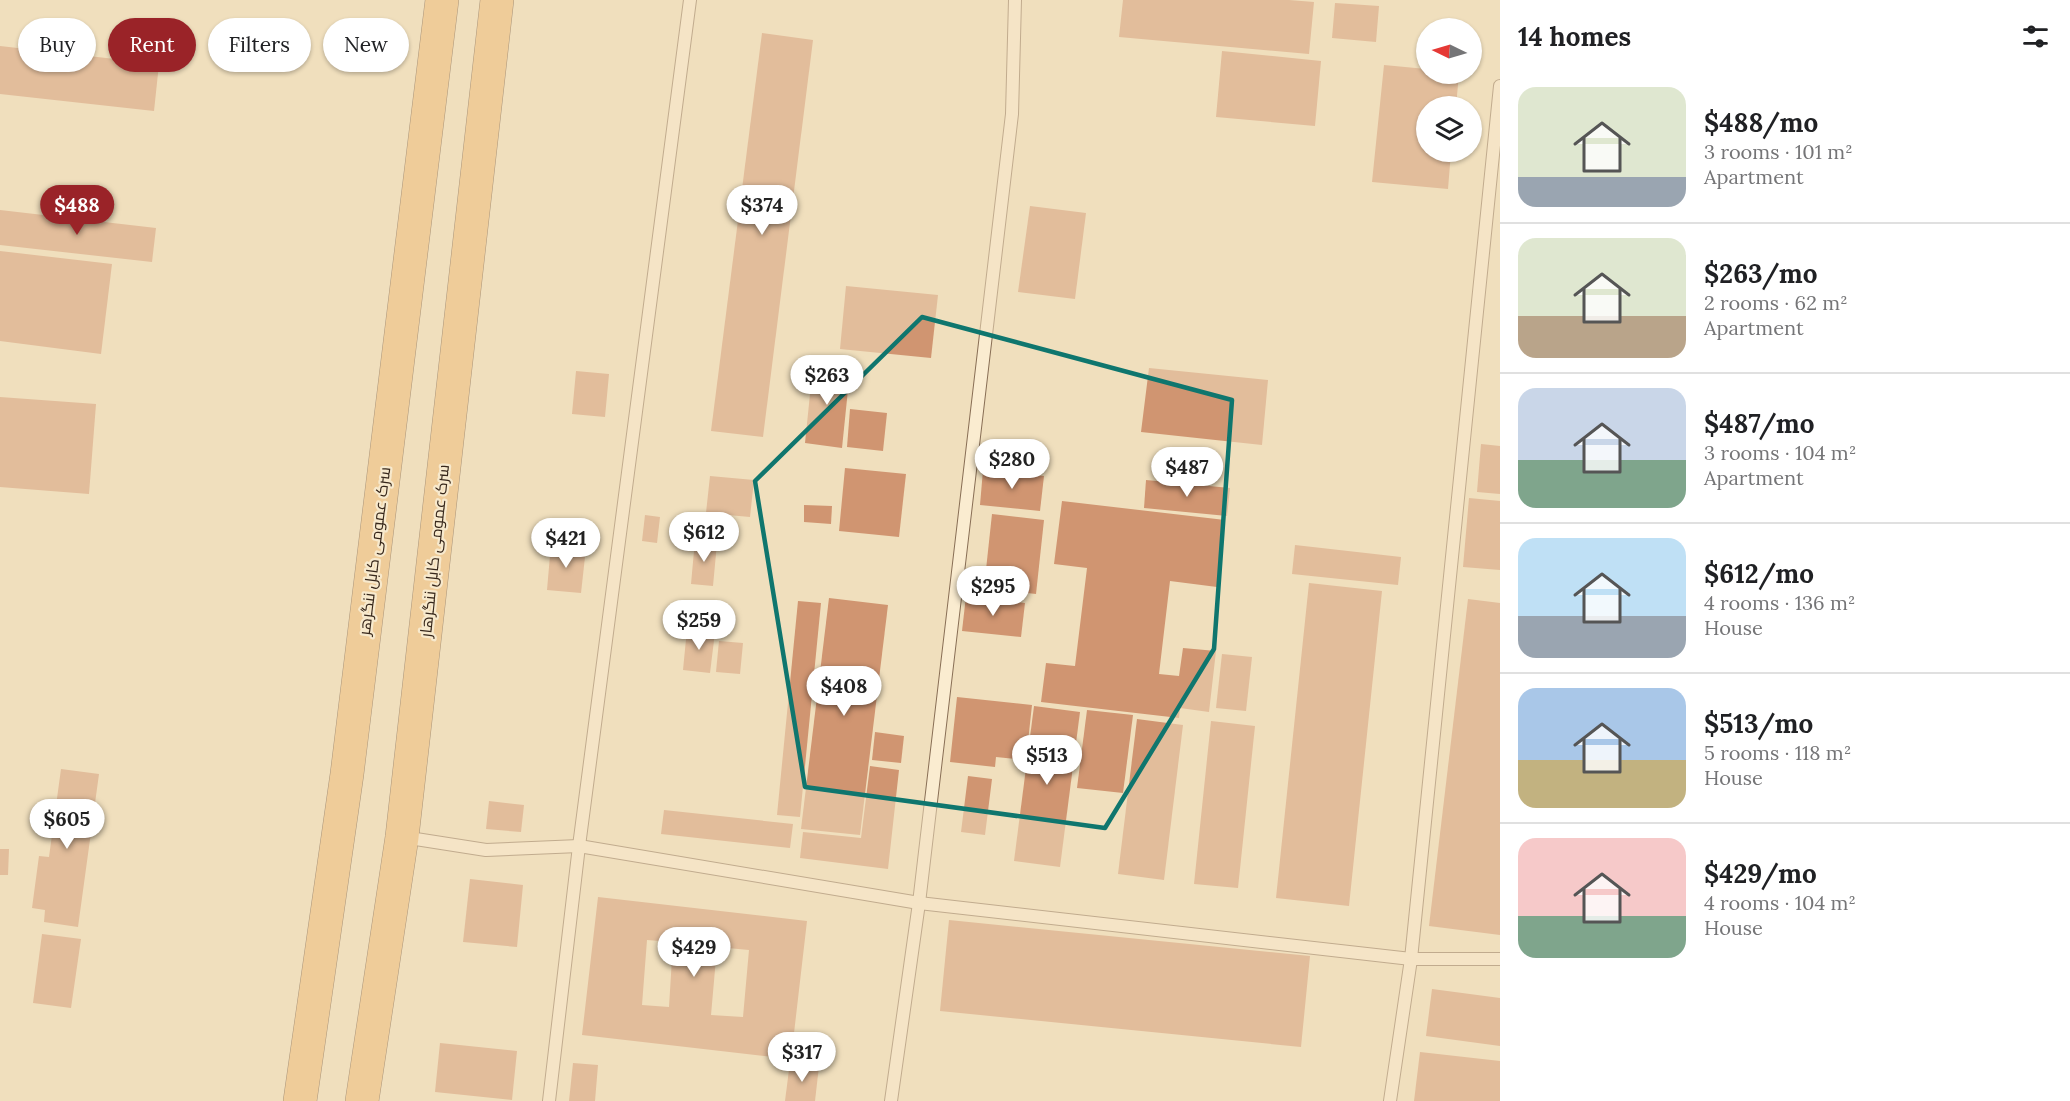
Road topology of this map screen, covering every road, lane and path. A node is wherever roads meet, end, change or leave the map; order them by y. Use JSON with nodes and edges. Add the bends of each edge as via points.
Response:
{"nodes":[{"id":1,"x":442,"y":0,"type":"edge"},
{"id":2,"x":497,"y":0,"type":"edge"},
{"id":3,"x":690,"y":0,"type":"edge"},
{"id":4,"x":1015,"y":0,"type":"edge"},
{"id":5,"x":1500,"y":86,"type":"edge"},
{"id":6,"x":402,"y":837,"type":"junction"},
{"id":7,"x":579,"y":846,"type":"junction"},
{"id":8,"x":919,"y":903,"type":"junction"},
{"id":9,"x":1411,"y":959,"type":"junction"},
{"id":10,"x":1500,"y":959,"type":"edge"},
{"id":11,"x":300,"y":1101,"type":"edge"},
{"id":12,"x":362,"y":1101,"type":"edge"},
{"id":13,"x":549,"y":1101,"type":"edge"},
{"id":14,"x":891,"y":1101,"type":"edge"},
{"id":15,"x":1390,"y":1101,"type":"edge"}],
"edges":[{"from":1,"to":11,"type":"highway","name":"سرک عمومی کابل ننگرهر","via":[[347,774]]},
{"from":2,"to":6,"type":"highway","name":"سرک عمومی کابل ننگرهار"},
{"from":3,"to":7,"type":"lane"},
{"from":4,"to":8,"type":"lane","via":[[1012,114]]},
{"from":5,"to":9,"type":"lane"},
{"from":6,"to":7,"type":"lane","via":[[486,850]]},
{"from":6,"to":12,"type":"highway","name":"سرک عمومی کابل ننگرهار"},
{"from":7,"to":8,"type":"lane"},
{"from":7,"to":13,"type":"lane"},
{"from":8,"to":9,"type":"lane"},
{"from":8,"to":14,"type":"lane"},
{"from":9,"to":10,"type":"lane"},
{"from":9,"to":15,"type":"lane"}]}
